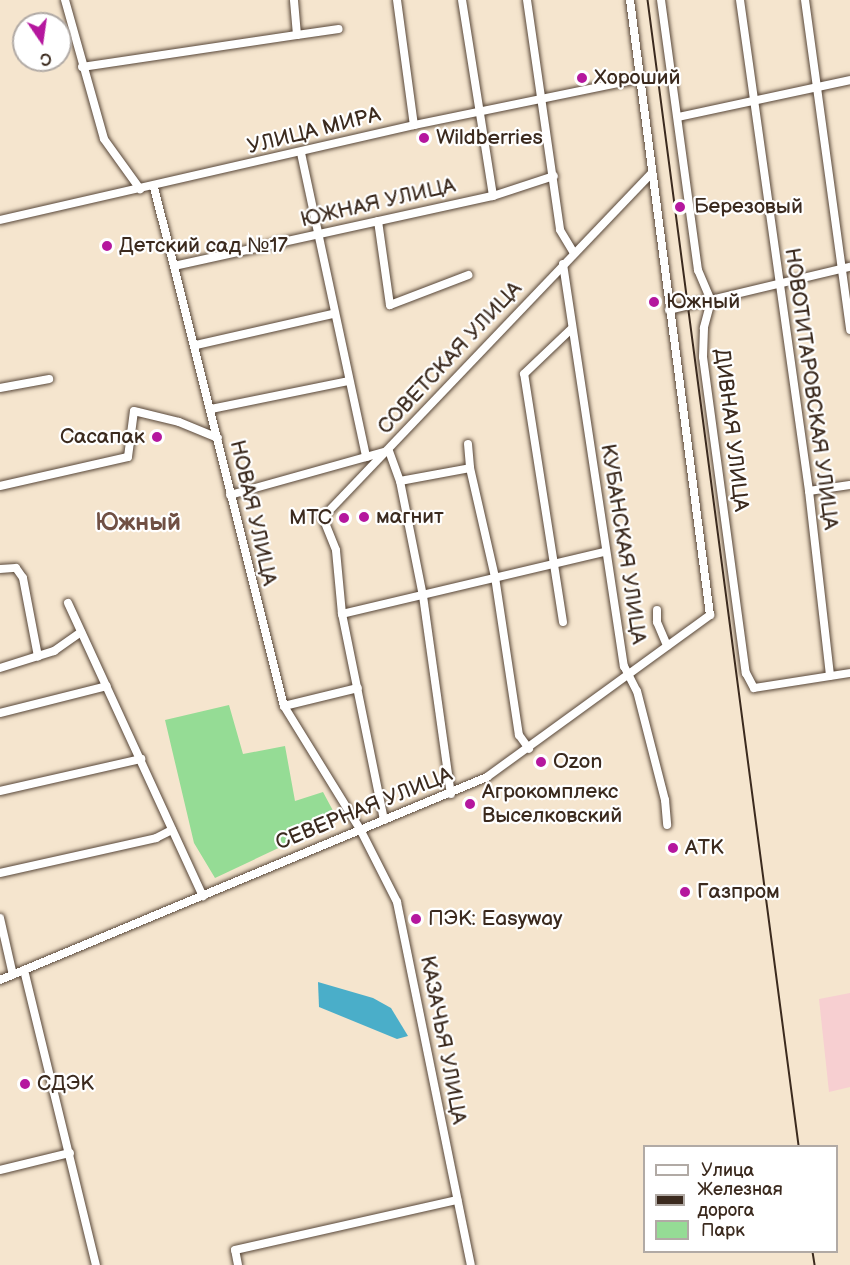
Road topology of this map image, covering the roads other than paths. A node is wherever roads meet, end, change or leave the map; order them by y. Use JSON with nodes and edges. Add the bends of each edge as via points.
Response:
{"nodes":[{"id":1,"x":65,"y":0,"type":"edge"},
{"id":2,"x":294,"y":0,"type":"edge"},
{"id":3,"x":397,"y":0,"type":"edge"},
{"id":4,"x":462,"y":0,"type":"edge"},
{"id":5,"x":527,"y":0,"type":"edge"},
{"id":6,"x":630,"y":0,"type":"edge"},
{"id":7,"x":661,"y":0,"type":"edge"},
{"id":8,"x":740,"y":0,"type":"edge"},
{"id":9,"x":805,"y":0,"type":"edge"},
{"id":10,"x":339,"y":29,"type":"dead end"},
{"id":11,"x":297,"y":34,"type":"junction"},
{"id":12,"x":82,"y":67,"type":"junction"},
{"id":13,"x":638,"y":80,"type":"junction"},
{"id":14,"x":850,"y":80,"type":"edge"},
{"id":15,"x":817,"y":87,"type":"junction"},
{"id":16,"x":754,"y":98,"type":"junction"},
{"id":17,"x":541,"y":99,"type":"junction"},
{"id":18,"x":479,"y":111,"type":"junction"},
{"id":19,"x":678,"y":117,"type":"junction"},
{"id":20,"x":414,"y":125,"type":"junction"},
{"id":21,"x":301,"y":153,"type":"junction"},
{"id":22,"x":652,"y":173,"type":"junction"},
{"id":23,"x":554,"y":176,"type":"junction"},
{"id":24,"x":154,"y":187,"type":"junction"},
{"id":25,"x":140,"y":189,"type":"junction"},
{"id":26,"x":493,"y":196,"type":"junction"},
{"id":27,"x":0,"y":220,"type":"edge"},
{"id":28,"x":378,"y":221,"type":"junction"},
{"id":29,"x":318,"y":236,"type":"junction"},
{"id":30,"x":573,"y":252,"type":"junction"},
{"id":31,"x":563,"y":264,"type":"junction"},
{"id":32,"x":174,"y":266,"type":"junction"},
{"id":33,"x":846,"y":268,"type":"edge"},
{"id":34,"x":468,"y":275,"type":"dead end"},
{"id":35,"x":777,"y":286,"type":"junction"},
{"id":36,"x":711,"y":301,"type":"junction"},
{"id":37,"x":669,"y":310,"type":"junction"},
{"id":38,"x":333,"y":314,"type":"junction"},
{"id":39,"x":570,"y":330,"type":"junction"},
{"id":40,"x":850,"y":330,"type":"edge"},
{"id":41,"x":196,"y":345,"type":"junction"},
{"id":42,"x":49,"y":379,"type":"dead end"},
{"id":43,"x":349,"y":381,"type":"junction"},
{"id":44,"x":2,"y":388,"type":"edge"},
{"id":45,"x":211,"y":410,"type":"junction"},
{"id":46,"x":218,"y":438,"type":"junction"},
{"id":47,"x":468,"y":444,"type":"dead end"},
{"id":48,"x":389,"y":451,"type":"junction"},
{"id":49,"x":366,"y":457,"type":"junction"},
{"id":50,"x":470,"y":468,"type":"junction"},
{"id":51,"x":400,"y":482,"type":"junction"},
{"id":52,"x":850,"y":485,"type":"edge"},
{"id":53,"x":0,"y":486,"type":"edge"},
{"id":54,"x":808,"y":491,"type":"junction"},
{"id":55,"x":230,"y":495,"type":"junction"},
{"id":56,"x":605,"y":552,"type":"junction"},
{"id":57,"x":551,"y":564,"type":"junction"},
{"id":58,"x":0,"y":569,"type":"edge"},
{"id":59,"x":495,"y":577,"type":"junction"},
{"id":60,"x":423,"y":596,"type":"junction"},
{"id":61,"x":68,"y":603,"type":"dead end"},
{"id":62,"x":657,"y":610,"type":"dead end"},
{"id":63,"x":342,"y":614,"type":"junction"},
{"id":64,"x":563,"y":622,"type":"dead end"},
{"id":65,"x":81,"y":632,"type":"junction"},
{"id":66,"x":667,"y":646,"type":"junction"},
{"id":67,"x":38,"y":657,"type":"junction"},
{"id":68,"x":0,"y":668,"type":"edge"},
{"id":69,"x":850,"y":673,"type":"edge"},
{"id":70,"x":628,"y":675,"type":"junction"},
{"id":71,"x":830,"y":676,"type":"junction"},
{"id":72,"x":107,"y":686,"type":"junction"},
{"id":73,"x":358,"y":688,"type":"junction"},
{"id":74,"x":284,"y":706,"type":"junction"},
{"id":75,"x":0,"y":713,"type":"edge"},
{"id":76,"x":530,"y":749,"type":"junction"},
{"id":77,"x":141,"y":759,"type":"junction"},
{"id":78,"x":0,"y":791,"type":"edge"},
{"id":79,"x":451,"y":794,"type":"junction"},
{"id":80,"x":384,"y":820,"type":"junction"},
{"id":81,"x":667,"y":825,"type":"dead end"},
{"id":82,"x":360,"y":829,"type":"junction"},
{"id":83,"x":172,"y":830,"type":"junction"},
{"id":84,"x":0,"y":873,"type":"edge"},
{"id":85,"x":203,"y":896,"type":"junction"},
{"id":86,"x":0,"y":918,"type":"edge"},
{"id":87,"x":24,"y":970,"type":"junction"},
{"id":88,"x":13,"y":975,"type":"junction"},
{"id":89,"x":0,"y":980,"type":"edge"},
{"id":90,"x":70,"y":1153,"type":"junction"},
{"id":91,"x":0,"y":1170,"type":"edge"},
{"id":92,"x":458,"y":1200,"type":"junction"},
{"id":93,"x":96,"y":1265,"type":"edge"},
{"id":94,"x":238,"y":1265,"type":"edge"},
{"id":95,"x":471,"y":1265,"type":"edge"}],
"edges":[{"from":1,"to":12,"type":"street"},
{"from":2,"to":11,"type":"street"},
{"from":3,"to":20,"type":"street"},
{"from":4,"to":18,"type":"street"},
{"from":5,"to":17,"type":"street"},
{"from":6,"to":13,"type":"street"},
{"from":7,"to":19,"type":"street"},
{"from":8,"to":16,"type":"street","name":"НОВОТИТАРОВСКАЯ УЛИЦА"},
{"from":9,"to":15,"type":"street"},
{"from":10,"to":11,"type":"street"},
{"from":11,"to":12,"type":"street"},
{"from":12,"to":25,"type":"street","via":[[104,139]]},
{"from":13,"to":17,"type":"street","name":"УЛИЦА МИРА"},
{"from":13,"to":22,"type":"street"},
{"from":14,"to":15,"type":"street"},
{"from":15,"to":16,"type":"street"},
{"from":15,"to":33,"type":"street"},
{"from":16,"to":19,"type":"street"},
{"from":16,"to":35,"type":"street","name":"НОВОТИТАРОВСКАЯ УЛИЦА"},
{"from":17,"to":18,"type":"street","name":"УЛИЦА МИРА"},
{"from":17,"to":23,"type":"street"},
{"from":18,"to":20,"type":"street","name":"УЛИЦА МИРА"},
{"from":18,"to":26,"type":"street"},
{"from":19,"to":36,"type":"street","via":[[698,270]]},
{"from":20,"to":21,"type":"street","name":"УЛИЦА МИРА"},
{"from":21,"to":24,"type":"street","name":"УЛИЦА МИРА"},
{"from":21,"to":29,"type":"street"},
{"from":22,"to":30,"type":"street","name":"СОВЕТСКАЯ УЛИЦА"},
{"from":22,"to":37,"type":"street"},
{"from":23,"to":26,"type":"street","name":"ЮЖНАЯ УЛИЦА"},
{"from":23,"to":30,"type":"street","via":[[560,230]]},
{"from":24,"to":25,"type":"street","name":"УЛИЦА МИРА"},
{"from":24,"to":32,"type":"street","name":"НОВАЯ УЛИЦА"},
{"from":25,"to":27,"type":"street","name":"УЛИЦА МИРА"},
{"from":26,"to":28,"type":"street","name":"ЮЖНАЯ УЛИЦА"},
{"from":28,"to":29,"type":"street","name":"ЮЖНАЯ УЛИЦА"},
{"from":28,"to":34,"type":"street","via":[[390,305]]},
{"from":29,"to":32,"type":"street","name":"ЮЖНАЯ УЛИЦА"},
{"from":29,"to":38,"type":"street"},
{"from":30,"to":31,"type":"street","name":"СОВЕТСКАЯ УЛИЦА"},
{"from":31,"to":39,"type":"street","name":"КУБАНСКАЯ УЛИЦА"},
{"from":31,"to":48,"type":"street","name":"СОВЕТСКАЯ УЛИЦА"},
{"from":32,"to":41,"type":"street","name":"НОВАЯ УЛИЦА"},
{"from":33,"to":35,"type":"street"},
{"from":33,"to":40,"type":"street"},
{"from":35,"to":36,"type":"street"},
{"from":35,"to":54,"type":"street","name":"НОВОТИТАРОВСКАЯ УЛИЦА"},
{"from":36,"to":37,"type":"street"},
{"from":36,"to":71,"type":"street","name":"ДИВНАЯ УЛИЦА","via":[[704,328],[703,357],[742,655],[754,688]]},
{"from":37,"to":66,"type":"street","name":"СЕВЕРНАЯ УЛИЦА","via":[[710,615]]},
{"from":38,"to":41,"type":"street"},
{"from":38,"to":43,"type":"street"},
{"from":39,"to":56,"type":"street","name":"КУБАНСКАЯ УЛИЦА"},
{"from":39,"to":57,"type":"street","via":[[524,374]]},
{"from":41,"to":45,"type":"street","name":"НОВАЯ УЛИЦА"},
{"from":42,"to":44,"type":"street"},
{"from":43,"to":45,"type":"street"},
{"from":43,"to":49,"type":"street"},
{"from":45,"to":46,"type":"street","name":"НОВАЯ УЛИЦА"},
{"from":46,"to":53,"type":"street","via":[[179,422],[134,411],[128,457]]},
{"from":46,"to":55,"type":"street","name":"НОВАЯ УЛИЦА"},
{"from":47,"to":50,"type":"street"},
{"from":48,"to":49,"type":"street","name":"СОВЕТСКАЯ УЛИЦА"},
{"from":48,"to":51,"type":"street"},
{"from":48,"to":63,"type":"street","via":[[322,517],[336,550]]},
{"from":49,"to":55,"type":"street","name":"СОВЕТСКАЯ УЛИЦА"},
{"from":50,"to":51,"type":"street"},
{"from":50,"to":59,"type":"street"},
{"from":51,"to":60,"type":"street"},
{"from":52,"to":54,"type":"street"},
{"from":54,"to":71,"type":"street","name":"НОВОТИТАРОВСКАЯ УЛИЦА"},
{"from":55,"to":74,"type":"street","name":"НОВАЯ УЛИЦА"},
{"from":56,"to":57,"type":"street"},
{"from":56,"to":70,"type":"street","name":"КУБАНСКАЯ УЛИЦА"},
{"from":57,"to":59,"type":"street"},
{"from":57,"to":64,"type":"street"},
{"from":58,"to":67,"type":"street","via":[[16,568],[23,578]]},
{"from":59,"to":60,"type":"street"},
{"from":59,"to":76,"type":"street","via":[[519,735]]},
{"from":60,"to":63,"type":"street"},
{"from":60,"to":79,"type":"street"},
{"from":61,"to":65,"type":"street"},
{"from":62,"to":66,"type":"street","via":[[657,622]]},
{"from":63,"to":73,"type":"street"},
{"from":65,"to":67,"type":"street"},
{"from":65,"to":72,"type":"street"},
{"from":66,"to":70,"type":"street","name":"СЕВЕРНАЯ УЛИЦА"},
{"from":67,"to":68,"type":"street"},
{"from":69,"to":71,"type":"street"},
{"from":70,"to":76,"type":"street","name":"СЕВЕРНАЯ УЛИЦА"},
{"from":70,"to":81,"type":"street","name":"КУБАНСКАЯ УЛИЦА","via":[[637,691],[665,800]]},
{"from":72,"to":75,"type":"street"},
{"from":72,"to":77,"type":"street"},
{"from":73,"to":74,"type":"street"},
{"from":73,"to":80,"type":"street"},
{"from":74,"to":82,"type":"street","name":"НОВАЯ УЛИЦА"},
{"from":76,"to":79,"type":"street","name":"СЕВЕРНАЯ УЛИЦА","via":[[487,777]]},
{"from":77,"to":78,"type":"street"},
{"from":77,"to":83,"type":"street"},
{"from":79,"to":80,"type":"street","name":"СЕВЕРНАЯ УЛИЦА"},
{"from":80,"to":82,"type":"street","name":"СЕВЕРНАЯ УЛИЦА"},
{"from":82,"to":85,"type":"street","name":"СЕВЕРНАЯ УЛИЦА"},
{"from":82,"to":92,"type":"street","name":"КАЗАЧЬЯ УЛИЦА","via":[[397,902]]},
{"from":83,"to":84,"type":"street","via":[[156,838]]},
{"from":83,"to":85,"type":"street"},
{"from":85,"to":87,"type":"street","name":"СЕВЕРНАЯ УЛИЦА"},
{"from":86,"to":88,"type":"street"},
{"from":87,"to":88,"type":"street","name":"СЕВЕРНАЯ УЛИЦА"},
{"from":87,"to":90,"type":"street"},
{"from":88,"to":89,"type":"street","name":"СЕВЕРНАЯ УЛИЦА"},
{"from":90,"to":91,"type":"street"},
{"from":90,"to":93,"type":"street"},
{"from":92,"to":94,"type":"street","via":[[235,1250]]},
{"from":92,"to":95,"type":"street","name":"КАЗАЧЬЯ УЛИЦА"}]}
